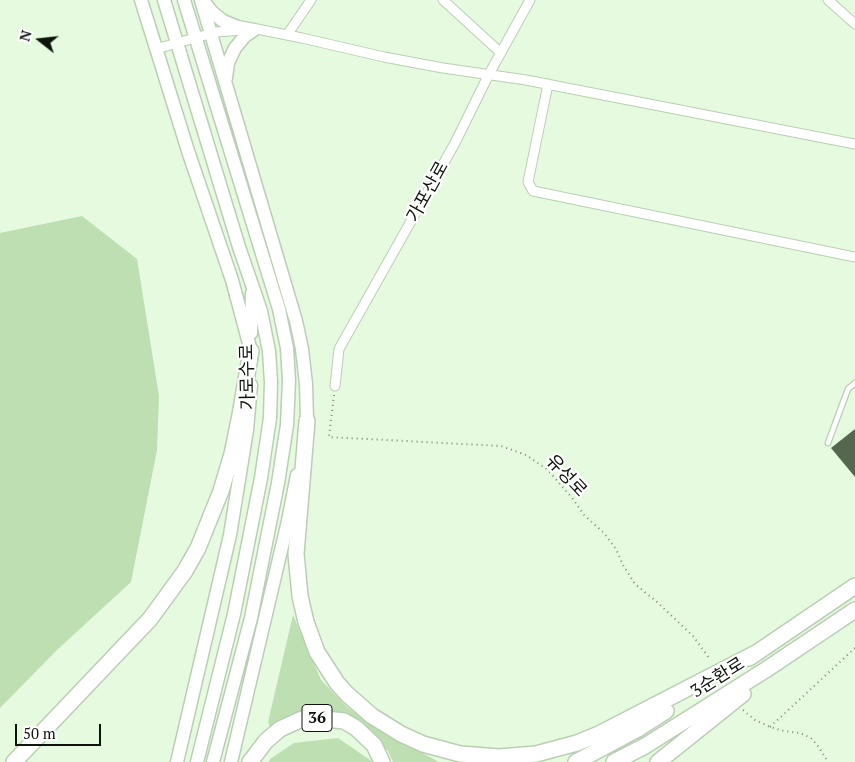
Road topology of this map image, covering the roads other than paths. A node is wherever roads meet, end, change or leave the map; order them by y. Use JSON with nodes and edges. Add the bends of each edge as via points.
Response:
{"nodes":[{"id":1,"x":142,"y":0,"type":"edge"},
{"id":2,"x":164,"y":0,"type":"edge"},
{"id":3,"x":184,"y":0,"type":"edge"},
{"id":4,"x":202,"y":0,"type":"edge"},
{"id":5,"x":311,"y":0,"type":"edge"},
{"id":6,"x":443,"y":0,"type":"edge"},
{"id":7,"x":530,"y":0,"type":"edge"},
{"id":8,"x":828,"y":0,"type":"edge"},
{"id":9,"x":855,"y":24,"type":"edge"},
{"id":10,"x":254,"y":30,"type":"junction"},
{"id":11,"x":211,"y":34,"type":"junction"},
{"id":12,"x":287,"y":35,"type":"junction"},
{"id":13,"x":196,"y":38,"type":"junction"},
{"id":14,"x":177,"y":43,"type":"junction"},
{"id":15,"x":156,"y":50,"type":"junction"},
{"id":16,"x":501,"y":53,"type":"junction"},
{"id":17,"x":489,"y":74,"type":"junction"},
{"id":18,"x":225,"y":84,"type":"junction"},
{"id":19,"x":548,"y":84,"type":"junction"},
{"id":20,"x":855,"y":144,"type":"edge"},
{"id":21,"x":245,"y":196,"type":"junction"},
{"id":22,"x":218,"y":240,"type":"junction"},
{"id":23,"x":855,"y":257,"type":"edge"},
{"id":24,"x":252,"y":282,"type":"junction"},
{"id":25,"x":251,"y":351,"type":"junction"},
{"id":26,"x":855,"y":382,"type":"edge"},
{"id":27,"x":335,"y":386,"type":"road end"},
{"id":28,"x":307,"y":421,"type":"junction"},
{"id":29,"x":828,"y":443,"type":"dead end"},
{"id":30,"x":855,"y":586,"type":"edge"},
{"id":31,"x":855,"y":610,"type":"edge"},
{"id":32,"x":807,"y":642,"type":"junction"},
{"id":33,"x":756,"y":653,"type":"junction"},
{"id":34,"x":14,"y":762,"type":"edge"},
{"id":35,"x":176,"y":762,"type":"edge"},
{"id":36,"x":198,"y":762,"type":"edge"},
{"id":37,"x":213,"y":762,"type":"edge"},
{"id":38,"x":230,"y":762,"type":"edge"},
{"id":39,"x":250,"y":762,"type":"edge"},
{"id":40,"x":382,"y":762,"type":"edge"},
{"id":41,"x":576,"y":762,"type":"edge"},
{"id":42,"x":614,"y":762,"type":"edge"},
{"id":43,"x":658,"y":762,"type":"edge"}],
"edges":[{"from":1,"to":15,"type":"main road","name":"가로수로"},
{"from":2,"to":14,"type":"main road","name":"가로수로"},
{"from":3,"to":13,"type":"main road"},
{"from":4,"to":10,"type":"main road","via":[[224,21]]},
{"from":4,"to":11,"type":"main road"},
{"from":5,"to":12,"type":"street"},
{"from":6,"to":16,"type":"street"},
{"from":7,"to":16,"type":"street","name":"가포산로"},
{"from":8,"to":9,"type":"street"},
{"from":10,"to":11,"type":"street"},
{"from":10,"to":12,"type":"street"},
{"from":10,"to":18,"type":"main road","via":[[239,42],[231,55]]},
{"from":11,"to":13,"type":"street"},
{"from":11,"to":18,"type":"main road"},
{"from":12,"to":17,"type":"street","via":[[384,58]]},
{"from":13,"to":14,"type":"street"},
{"from":13,"to":21,"type":"main road"},
{"from":14,"to":15,"type":"street"},
{"from":14,"to":24,"type":"main road","name":"가로수로"},
{"from":15,"to":22,"type":"main road","name":"가로수로"},
{"from":16,"to":17,"type":"street","name":"가포산로"},
{"from":17,"to":19,"type":"street"},
{"from":17,"to":27,"type":"street","name":"가포산로","via":[[455,143],[339,349]]},
{"from":18,"to":21,"type":"main road"},
{"from":18,"to":28,"type":"main road","via":[[296,321],[306,384]]},
{"from":19,"to":20,"type":"street"},
{"from":19,"to":23,"type":"street","via":[[528,182],[533,191]]},
{"from":21,"to":37,"type":"main road","via":[[279,309],[287,348],[287,425],[251,618]]},
{"from":22,"to":24,"type":"main road"},
{"from":22,"to":25,"type":"main road","name":"가로수로"},
{"from":24,"to":25,"type":"main road"},
{"from":24,"to":36,"type":"main road","name":"가로수로","via":[[269,351],[270,418],[234,614]]},
{"from":25,"to":34,"type":"highway","via":[[232,454],[198,548],[150,619]]},
{"from":25,"to":35,"type":"main road","name":"가로수로","via":[[247,430],[230,535]]},
{"from":26,"to":29,"type":"lane","via":[[848,389]]},
{"from":28,"to":33,"type":"highway","via":[[296,554],[306,622],[317,652],[337,683],[372,716],[401,734],[460,754],[516,757],[536,754],[599,734]]},
{"from":28,"to":38,"type":"main road","via":[[288,522]]},
{"from":30,"to":33,"type":"highway","name":"3순환로"},
{"from":31,"to":32,"type":"highway","name":"3순환로"},
{"from":32,"to":42,"type":"highway","name":"3순환로","via":[[645,746]]},
{"from":32,"to":43,"type":"highway"},
{"from":33,"to":41,"type":"highway","name":"3순환로","via":[[638,729]]},
{"from":39,"to":40,"type":"highway","number":"36","via":[[280,728],[302,719],[316,718],[344,722],[356,728],[374,745]]}]}
